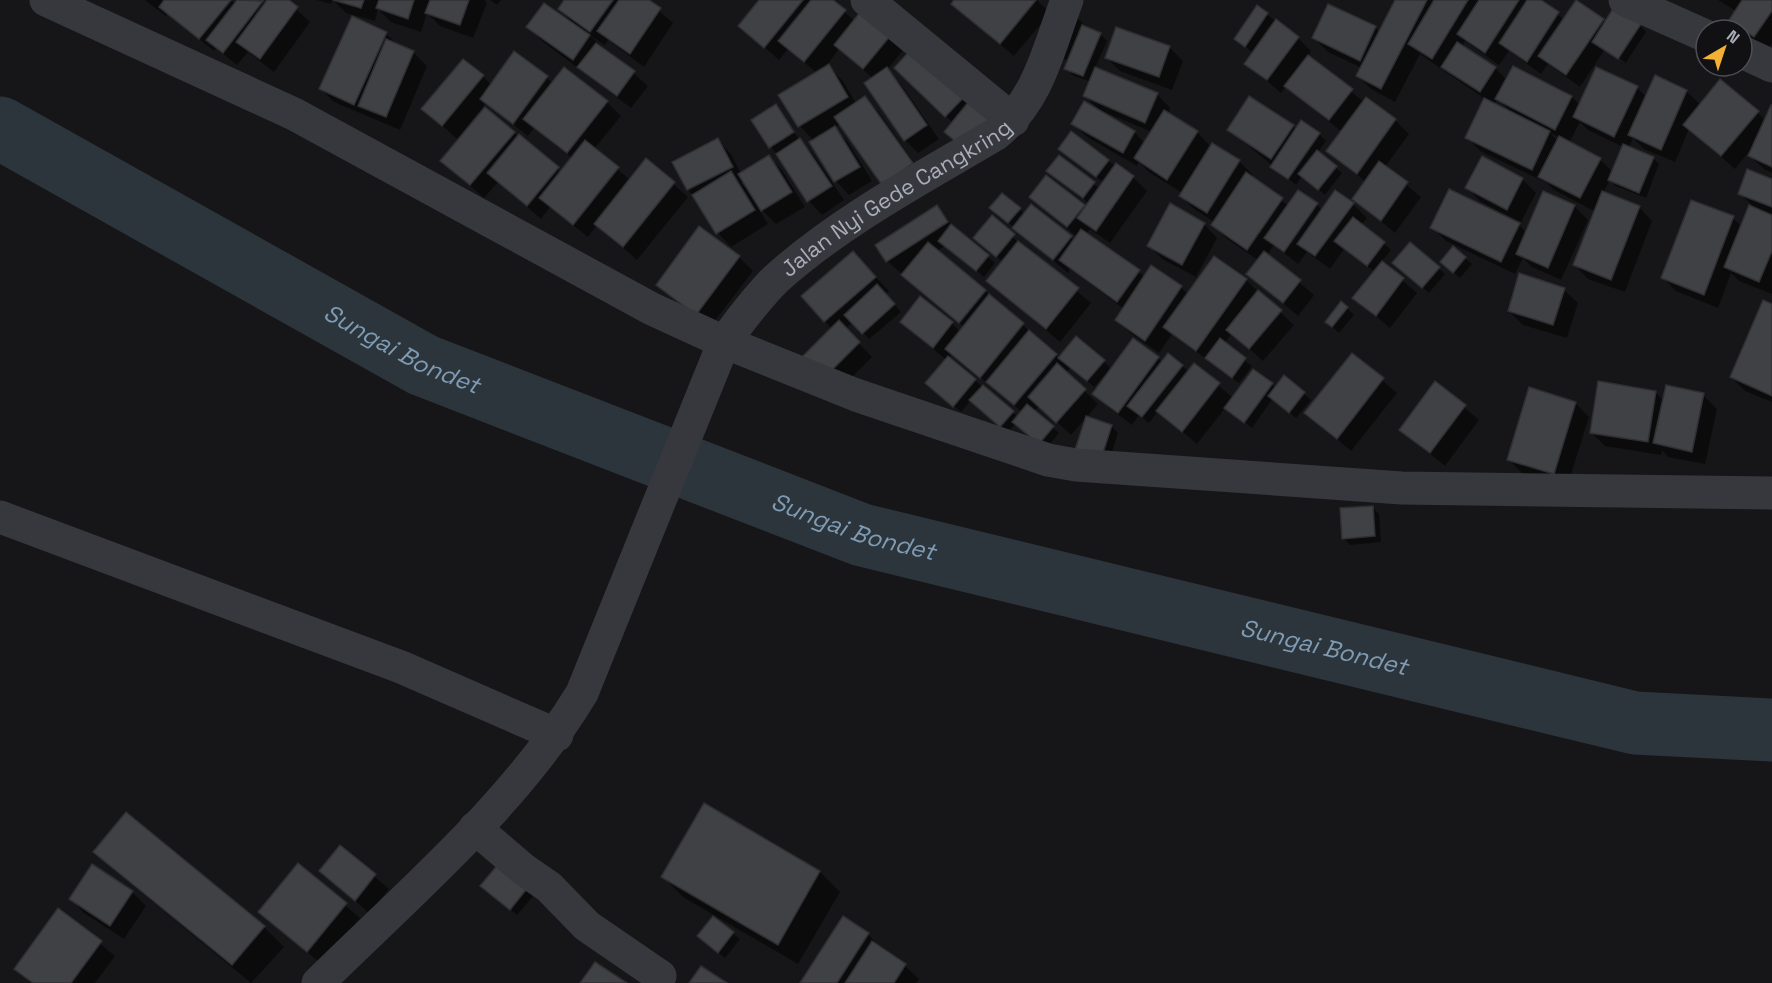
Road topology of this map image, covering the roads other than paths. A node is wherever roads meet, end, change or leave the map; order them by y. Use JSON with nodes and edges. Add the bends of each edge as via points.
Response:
{"nodes":[{"id":1,"x":46,"y":0,"type":"edge"},
{"id":2,"x":867,"y":0,"type":"edge"},
{"id":3,"x":1067,"y":0,"type":"edge"},
{"id":4,"x":1625,"y":0,"type":"edge"},
{"id":5,"x":1694,"y":31,"type":"edge"},
{"id":6,"x":1754,"y":58,"type":"edge"},
{"id":7,"x":1772,"y":66,"type":"edge"},
{"id":8,"x":1013,"y":120,"type":"junction"},
{"id":9,"x":724,"y":342,"type":"junction"},
{"id":10,"x":1772,"y":493,"type":"edge"},
{"id":11,"x":0,"y":517,"type":"edge"},
{"id":12,"x":557,"y":735,"type":"junction"},
{"id":13,"x":475,"y":828,"type":"junction"},
{"id":14,"x":660,"y":976,"type":"dead end"},
{"id":15,"x":318,"y":983,"type":"edge"}],
"edges":[{"from":1,"to":9,"type":"street","via":[[294,114],[652,309]]},
{"from":2,"to":8,"type":"street"},
{"from":3,"to":8,"type":"street","name":"Jalan Nyi Gede Cangkring","via":[[1032,94]]},
{"from":4,"to":5,"type":"street"},
{"from":6,"to":7,"type":"street"},
{"from":8,"to":9,"type":"street","name":"Jalan Nyi Gede Cangkring","via":[[860,215],[804,256],[760,296]]},
{"from":9,"to":10,"type":"street","via":[[855,395],[1027,454],[1076,465],[1402,488]]},
{"from":9,"to":12,"type":"street","name":"Jalan Nyi Gede Cangkring","via":[[582,693]]},
{"from":11,"to":12,"type":"street","via":[[390,663]]},
{"from":12,"to":13,"type":"street","name":"Jalan Nyi Gede Cangkring"},
{"from":13,"to":14,"type":"street","via":[[549,887],[587,926]]},
{"from":13,"to":15,"type":"street","name":"Jalan Nyi Gede Cangkring"}]}
